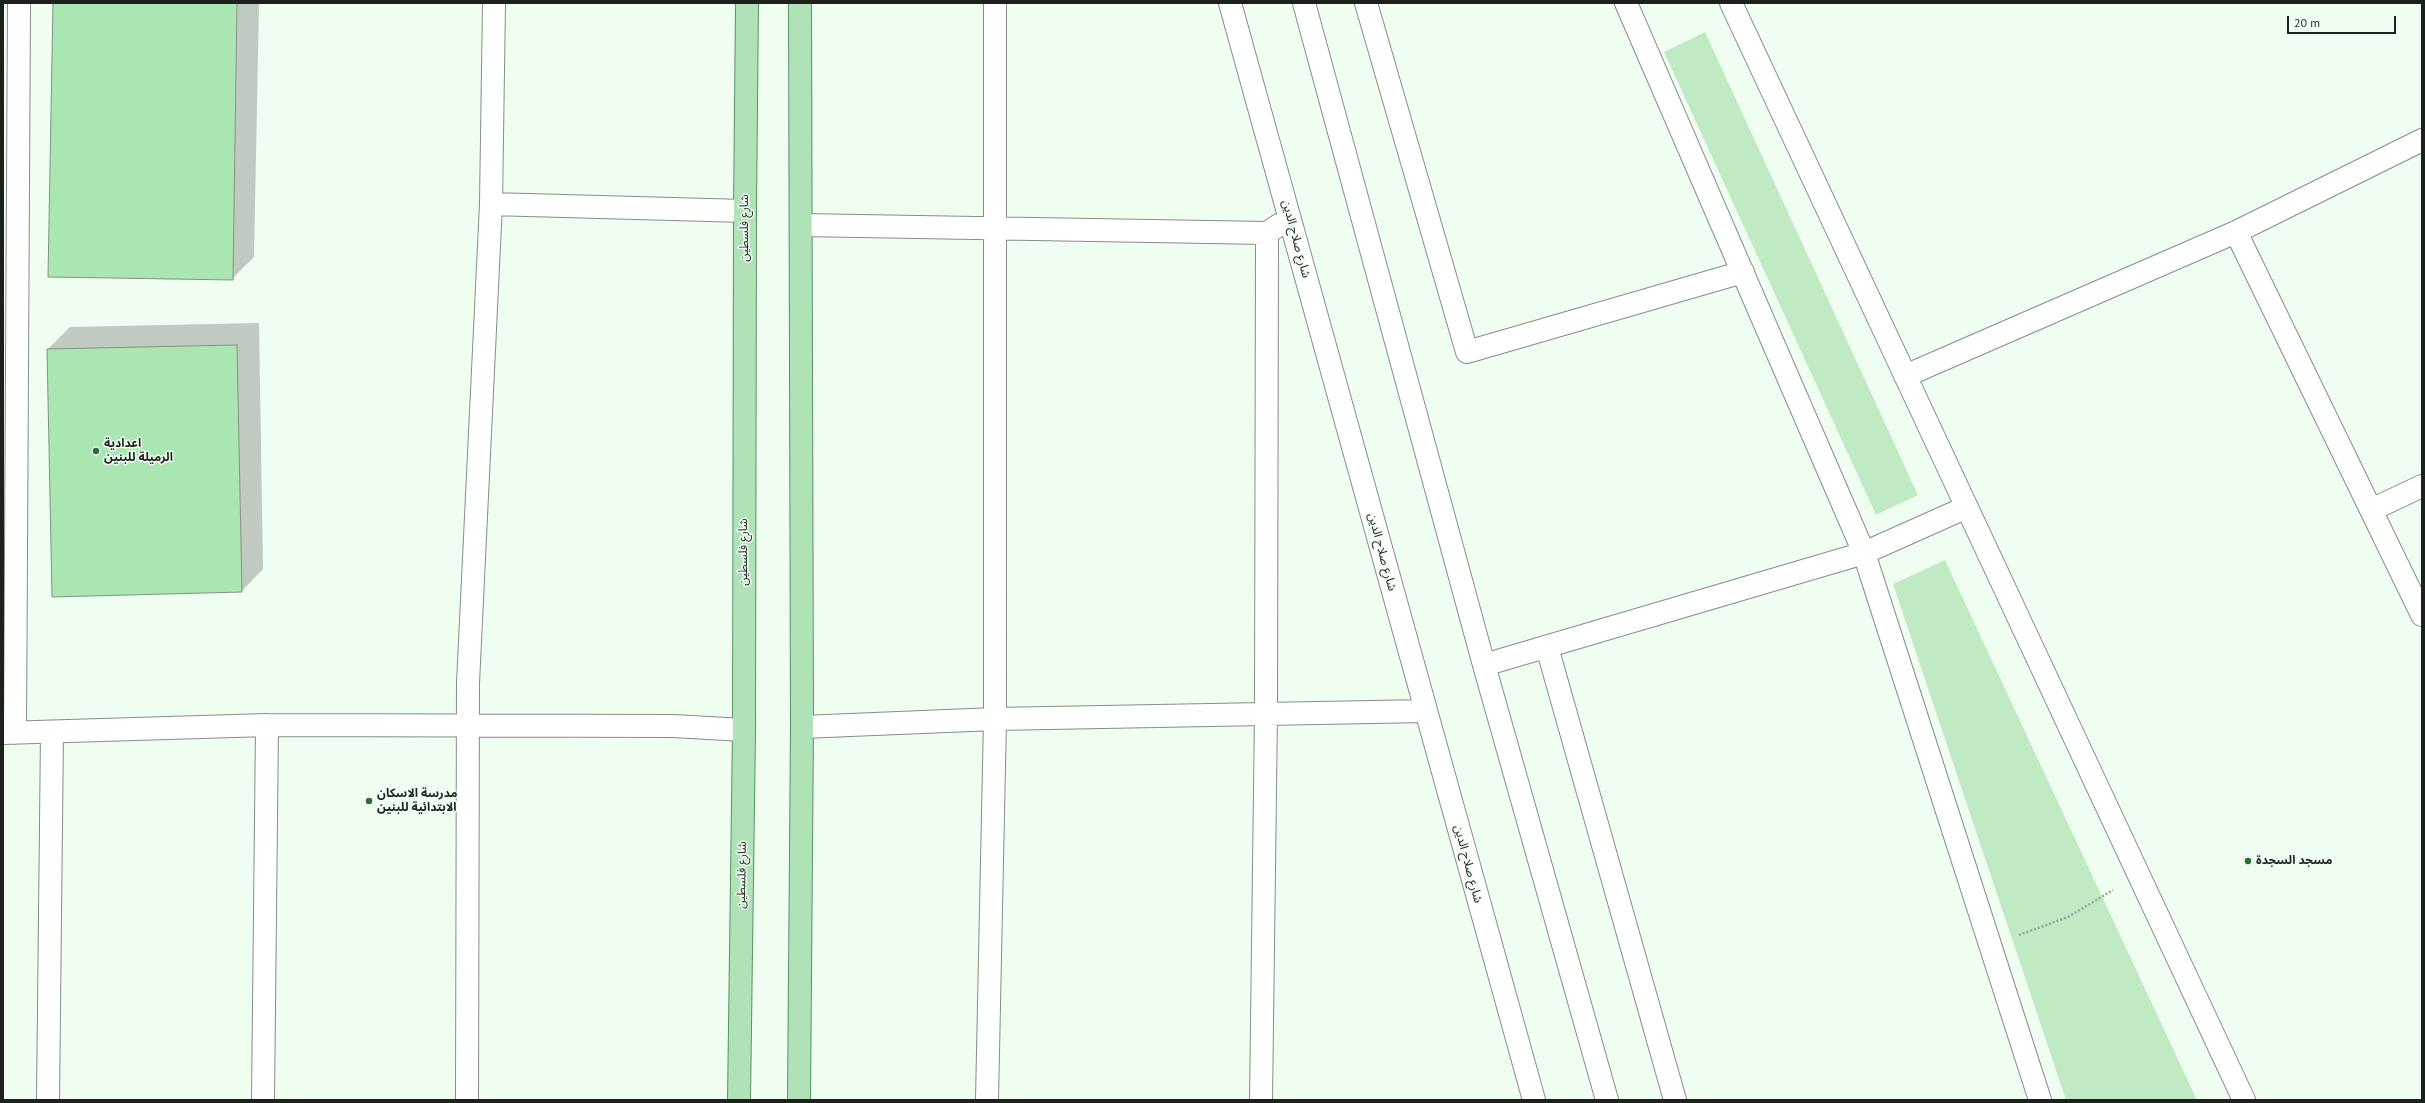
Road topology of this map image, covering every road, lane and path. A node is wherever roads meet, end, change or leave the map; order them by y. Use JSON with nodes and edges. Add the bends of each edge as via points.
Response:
{"nodes":[{"id":1,"x":19,"y":3,"type":"edge"},
{"id":2,"x":494,"y":3,"type":"edge"},
{"id":3,"x":747,"y":3,"type":"edge"},
{"id":4,"x":800,"y":3,"type":"edge"},
{"id":5,"x":995,"y":3,"type":"edge"},
{"id":6,"x":1230,"y":3,"type":"edge"},
{"id":7,"x":1304,"y":3,"type":"edge"},
{"id":8,"x":1366,"y":3,"type":"edge"},
{"id":9,"x":1626,"y":3,"type":"edge"},
{"id":10,"x":1731,"y":3,"type":"edge"},
{"id":11,"x":2422,"y":140,"type":"edge"},
{"id":12,"x":491,"y":204,"type":"junction"},
{"id":13,"x":10,"y":210,"type":"edge"},
{"id":14,"x":744,"y":211,"type":"junction"},
{"id":15,"x":1290,"y":217,"type":"junction"},
{"id":16,"x":801,"y":225,"type":"junction"},
{"id":17,"x":996,"y":229,"type":"junction"},
{"id":18,"x":2236,"y":232,"type":"junction"},
{"id":19,"x":1267,"y":233,"type":"junction"},
{"id":20,"x":1742,"y":272,"type":"junction"},
{"id":21,"x":1905,"y":376,"type":"junction"},
{"id":22,"x":2422,"y":486,"type":"edge"},
{"id":23,"x":1967,"y":506,"type":"junction"},
{"id":24,"x":2371,"y":510,"type":"junction"},
{"id":25,"x":1864,"y":553,"type":"junction"},
{"id":26,"x":2422,"y":614,"type":"edge"},
{"id":27,"x":1546,"y":647,"type":"junction"},
{"id":28,"x":1484,"y":665,"type":"junction"},
{"id":29,"x":1426,"y":711,"type":"junction"},
{"id":30,"x":1266,"y":713,"type":"junction"},
{"id":31,"x":995,"y":719,"type":"junction"},
{"id":32,"x":267,"y":725,"type":"junction"},
{"id":33,"x":467,"y":726,"type":"junction"},
{"id":34,"x":802,"y":726,"type":"junction"},
{"id":35,"x":744,"y":730,"type":"junction"},
{"id":36,"x":52,"y":732,"type":"junction"},
{"id":37,"x":9,"y":733,"type":"edge"},
{"id":38,"x":2139,"y":876,"type":"junction"},
{"id":39,"x":1990,"y":946,"type":"junction"},
{"id":40,"x":48,"y":1100,"type":"edge"},
{"id":41,"x":263,"y":1100,"type":"edge"},
{"id":42,"x":466,"y":1100,"type":"edge"},
{"id":43,"x":739,"y":1100,"type":"edge"},
{"id":44,"x":799,"y":1100,"type":"edge"},
{"id":45,"x":987,"y":1100,"type":"edge"},
{"id":46,"x":1261,"y":1100,"type":"edge"},
{"id":47,"x":1534,"y":1100,"type":"edge"},
{"id":48,"x":1607,"y":1100,"type":"edge"},
{"id":49,"x":1675,"y":1100,"type":"edge"},
{"id":50,"x":2040,"y":1100,"type":"edge"},
{"id":51,"x":2244,"y":1100,"type":"edge"}],
"edges":[{"from":1,"to":13,"type":"street"},
{"from":2,"to":12,"type":"street"},
{"from":3,"to":14,"type":"main road","name":"شارع فلسطين"},
{"from":4,"to":16,"type":"main road"},
{"from":5,"to":17,"type":"street"},
{"from":6,"to":15,"type":"street","name":"شارع صلاح الدين"},
{"from":7,"to":28,"type":"street"},
{"from":8,"to":20,"type":"street","via":[[1467,352]]},
{"from":9,"to":20,"type":"street"},
{"from":10,"to":21,"type":"street"},
{"from":11,"to":18,"type":"street"},
{"from":12,"to":14,"type":"street"},
{"from":12,"to":33,"type":"street"},
{"from":13,"to":37,"type":"street"},
{"from":14,"to":35,"type":"main road","name":"شارع فلسطين"},
{"from":15,"to":19,"type":"street"},
{"from":15,"to":29,"type":"street","name":"شارع صلاح الدين"},
{"from":16,"to":17,"type":"street"},
{"from":16,"to":34,"type":"main road"},
{"from":17,"to":19,"type":"street"},
{"from":17,"to":31,"type":"street"},
{"from":18,"to":21,"type":"street"},
{"from":18,"to":24,"type":"street"},
{"from":19,"to":30,"type":"street"},
{"from":20,"to":25,"type":"street"},
{"from":21,"to":23,"type":"street"},
{"from":22,"to":24,"type":"street"},
{"from":23,"to":25,"type":"street"},
{"from":23,"to":38,"type":"street"},
{"from":24,"to":26,"type":"street"},
{"from":25,"to":27,"type":"street"},
{"from":25,"to":39,"type":"street"},
{"from":27,"to":28,"type":"street"},
{"from":27,"to":49,"type":"street"},
{"from":28,"to":48,"type":"street"},
{"from":29,"to":30,"type":"street"},
{"from":29,"to":47,"type":"street","name":"شارع صلاح الدين"},
{"from":30,"to":31,"type":"street"},
{"from":30,"to":46,"type":"street"},
{"from":31,"to":34,"type":"street"},
{"from":31,"to":45,"type":"street"},
{"from":32,"to":33,"type":"street"},
{"from":32,"to":36,"type":"street"},
{"from":32,"to":41,"type":"street"},
{"from":33,"to":35,"type":"street","via":[[673,726]]},
{"from":33,"to":42,"type":"street"},
{"from":34,"to":44,"type":"main road"},
{"from":35,"to":43,"type":"main road","name":"شارع فلسطين"},
{"from":36,"to":37,"type":"street"},
{"from":36,"to":40,"type":"street"},
{"from":38,"to":39,"type":"path","via":[[2068,917]]},
{"from":38,"to":51,"type":"street"},
{"from":39,"to":50,"type":"street"}]}
